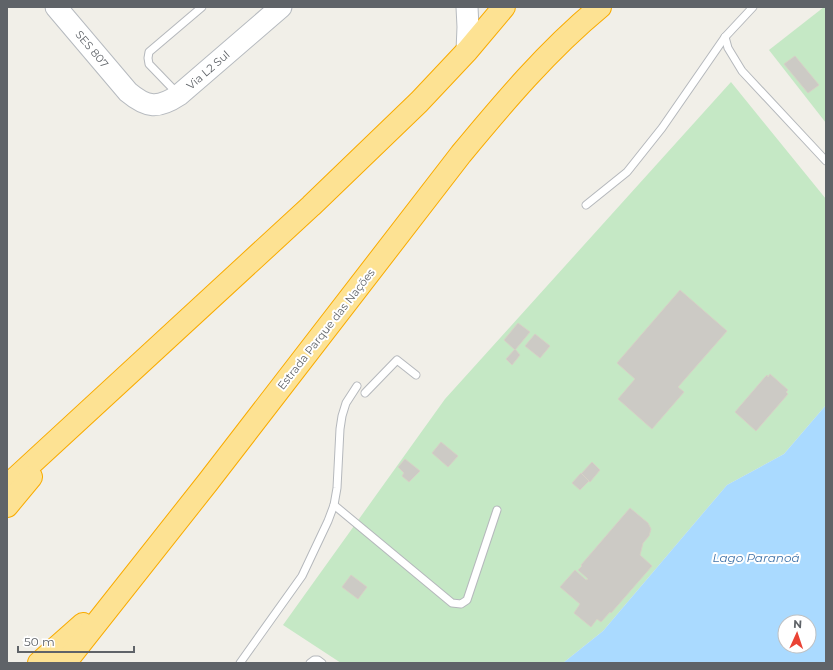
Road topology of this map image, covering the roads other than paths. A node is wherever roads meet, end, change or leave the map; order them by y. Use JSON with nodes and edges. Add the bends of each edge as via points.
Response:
{"nodes":[{"id":1,"x":56,"y":7,"type":"edge"},
{"id":2,"x":202,"y":7,"type":"edge"},
{"id":3,"x":281,"y":7,"type":"edge"},
{"id":4,"x":467,"y":7,"type":"edge"},
{"id":5,"x":504,"y":7,"type":"edge"},
{"id":6,"x":600,"y":7,"type":"edge"},
{"id":7,"x":753,"y":7,"type":"edge"},
{"id":8,"x":725,"y":37,"type":"junction"},
{"id":9,"x":467,"y":51,"type":"junction"},
{"id":10,"x":128,"y":92,"type":"joint"},
{"id":11,"x":179,"y":95,"type":"junction"},
{"id":12,"x":826,"y":161,"type":"edge"},
{"id":13,"x":586,"y":206,"type":"dead end"},
{"id":14,"x":416,"y":375,"type":"dead end"},
{"id":15,"x":357,"y":386,"type":"dead end"},
{"id":16,"x":365,"y":393,"type":"dead end"},
{"id":17,"x":77,"y":422,"type":"junction"},
{"id":18,"x":7,"y":486,"type":"edge"},
{"id":19,"x":334,"y":505,"type":"junction"},
{"id":20,"x":7,"y":506,"type":"edge"},
{"id":21,"x":497,"y":510,"type":"dead end"},
{"id":22,"x":124,"y":588,"type":"junction"},
{"id":23,"x":39,"y":663,"type":"edge"},
{"id":24,"x":65,"y":663,"type":"edge"},
{"id":25,"x":240,"y":663,"type":"edge"},
{"id":26,"x":310,"y":663,"type":"edge"},
{"id":27,"x":322,"y":663,"type":"edge"}],
"edges":[{"from":1,"to":10,"type":"street","name":"SES 807"},
{"from":2,"to":11,"type":"lane","via":[[150,52],[148,58],[149,64]]},
{"from":3,"to":11,"type":"street","name":"Via L2 Sul"},
{"from":4,"to":9,"type":"street"},
{"from":5,"to":9,"type":"highway"},
{"from":6,"to":22,"type":"highway","name":"Estrada Parque das Nações","via":[[572,30],[504,102],[460,154]]},
{"from":7,"to":8,"type":"lane"},
{"from":8,"to":12,"type":"lane","via":[[728,48],[742,71]]},
{"from":8,"to":13,"type":"lane","via":[[662,128],[627,172]]},
{"from":9,"to":17,"type":"highway","via":[[419,102],[311,206]]},
{"from":10,"to":11,"type":"street","name":"Via L2 Sul","via":[[151,106],[168,102]]},
{"from":14,"to":16,"type":"lane","via":[[397,360]]},
{"from":15,"to":19,"type":"lane","via":[[346,403],[342,416]]},
{"from":17,"to":18,"type":"highway"},
{"from":17,"to":20,"type":"highway"},
{"from":19,"to":21,"type":"lane","via":[[452,603],[461,604],[467,600]]},
{"from":19,"to":25,"type":"lane","via":[[302,576]]},
{"from":22,"to":23,"type":"highway"},
{"from":22,"to":24,"type":"highway","name":"Estrada Parque das Nações"},
{"from":26,"to":27,"type":"lane","via":[[318,660]]}]}
